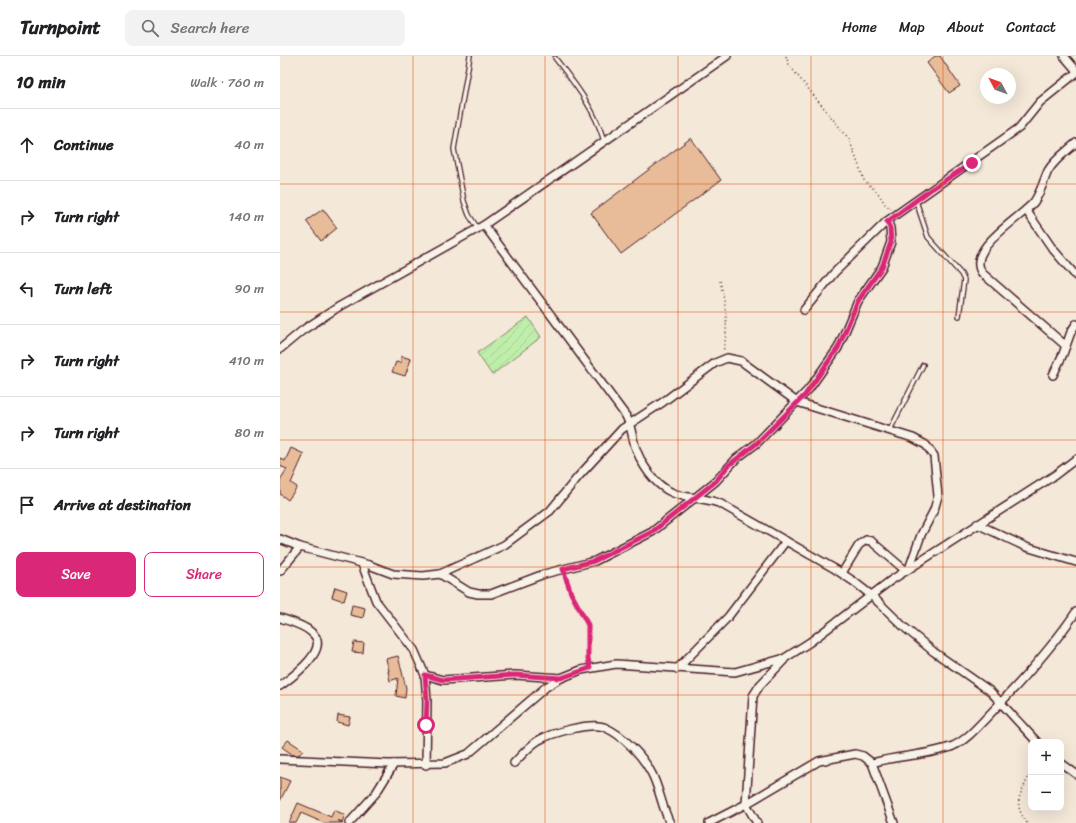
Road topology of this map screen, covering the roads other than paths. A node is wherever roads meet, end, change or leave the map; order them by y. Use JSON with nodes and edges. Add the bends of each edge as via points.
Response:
{"nodes":[{"id":1,"x":470,"y":56,"type":"edge"},
{"id":2,"x":727,"y":56,"type":"edge"},
{"id":3,"x":1065,"y":56,"type":"edge"},
{"id":4,"x":555,"y":58,"type":"dead end"},
{"id":5,"x":1076,"y":72,"type":"edge"},
{"id":6,"x":604,"y":142,"type":"junction"},
{"id":7,"x":1076,"y":143,"type":"edge"},
{"id":8,"x":915,"y":200,"type":"junction"},
{"id":9,"x":1026,"y":210,"type":"junction"},
{"id":10,"x":887,"y":222,"type":"junction"},
{"id":11,"x":481,"y":227,"type":"junction"},
{"id":12,"x":1076,"y":276,"type":"edge"},
{"id":13,"x":804,"y":310,"type":"dead end"},
{"id":14,"x":959,"y":316,"type":"dead end"},
{"id":15,"x":1076,"y":324,"type":"edge"},
{"id":16,"x":1066,"y":346,"type":"junction"},
{"id":17,"x":280,"y":349,"type":"edge"},
{"id":18,"x":923,"y":365,"type":"dead end"},
{"id":19,"x":1053,"y":375,"type":"dead end"},
{"id":20,"x":797,"y":402,"type":"junction"},
{"id":21,"x":630,"y":424,"type":"junction"},
{"id":22,"x":890,"y":430,"type":"junction"},
{"id":23,"x":1076,"y":459,"type":"edge"},
{"id":24,"x":695,"y":498,"type":"junction"},
{"id":25,"x":977,"y":524,"type":"junction"},
{"id":26,"x":280,"y":539,"type":"edge"},
{"id":27,"x":786,"y":541,"type":"junction"},
{"id":28,"x":300,"y":547,"type":"junction"},
{"id":29,"x":1076,"y":562,"type":"edge"},
{"id":30,"x":362,"y":564,"type":"junction"},
{"id":31,"x":908,"y":570,"type":"junction"},
{"id":32,"x":280,"y":571,"type":"edge"},
{"id":33,"x":842,"y":573,"type":"junction"},
{"id":34,"x":440,"y":574,"type":"junction"},
{"id":35,"x":871,"y":595,"type":"junction"},
{"id":36,"x":1076,"y":612,"type":"edge"},
{"id":37,"x":280,"y":618,"type":"edge"},
{"id":38,"x":785,"y":658,"type":"junction"},
{"id":39,"x":677,"y":669,"type":"junction"},
{"id":40,"x":425,"y":675,"type":"junction"},
{"id":41,"x":561,"y":678,"type":"junction"},
{"id":42,"x":280,"y":686,"type":"edge"},
{"id":43,"x":1002,"y":703,"type":"junction"},
{"id":44,"x":1034,"y":739,"type":"edge"},
{"id":45,"x":280,"y":759,"type":"edge"},
{"id":46,"x":514,"y":763,"type":"dead end"},
{"id":47,"x":872,"y":763,"type":"junction"},
{"id":48,"x":394,"y":764,"type":"junction"},
{"id":49,"x":1064,"y":764,"type":"edge"},
{"id":50,"x":426,"y":765,"type":"junction"},
{"id":51,"x":1076,"y":774,"type":"edge"},
{"id":52,"x":746,"y":804,"type":"junction"},
{"id":53,"x":349,"y":823,"type":"edge"},
{"id":54,"x":670,"y":823,"type":"edge"},
{"id":55,"x":709,"y":823,"type":"edge"},
{"id":56,"x":757,"y":823,"type":"edge"},
{"id":57,"x":894,"y":823,"type":"edge"}],
"edges":[{"from":1,"to":11,"type":"lane","via":[[454,149],[464,201],[469,215]]},
{"from":2,"to":6,"type":"street"},
{"from":3,"to":5,"type":"street"},
{"from":4,"to":6,"type":"lane","via":[[589,105],[599,123]]},
{"from":5,"to":8,"type":"street","via":[[1040,102],[1019,128],[972,163]]},
{"from":6,"to":11,"type":"street"},
{"from":7,"to":9,"type":"street","via":[[1051,167],[1040,192]]},
{"from":8,"to":10,"type":"street"},
{"from":8,"to":14,"type":"lane","via":[[928,237],[964,280]]},
{"from":9,"to":12,"type":"street","via":[[1052,248]]},
{"from":9,"to":16,"type":"street","via":[[989,243],[980,254],[978,267],[1018,306]]},
{"from":10,"to":13,"type":"street","via":[[834,273]]},
{"from":10,"to":20,"type":"street","via":[[891,242],[882,267],[856,307],[838,348],[810,389]]},
{"from":11,"to":17,"type":"street","via":[[340,306],[303,330]]},
{"from":11,"to":21,"type":"street","via":[[618,404]]},
{"from":15,"to":16,"type":"street"},
{"from":16,"to":19,"type":"street"},
{"from":18,"to":22,"type":"lane"},
{"from":20,"to":21,"type":"street","via":[[741,361],[732,358],[720,359]]},
{"from":20,"to":22,"type":"street"},
{"from":20,"to":24,"type":"street","via":[[757,443],[736,458],[716,481]]},
{"from":21,"to":24,"type":"street","via":[[637,452],[655,481],[671,492]]},
{"from":21,"to":34,"type":"street","via":[[619,432],[578,477],[554,509],[504,545]]},
{"from":22,"to":31,"type":"street","via":[[926,445],[932,450],[936,462],[936,503]]},
{"from":23,"to":25,"type":"street"},
{"from":24,"to":27,"type":"street","via":[[721,504]]},
{"from":24,"to":34,"type":"street","via":[[643,538],[594,561],[544,574],[491,594],[469,592]]},
{"from":25,"to":29,"type":"street","via":[[1026,547]]},
{"from":25,"to":31,"type":"street"},
{"from":26,"to":28,"type":"street"},
{"from":27,"to":33,"type":"street"},
{"from":27,"to":39,"type":"street","via":[[728,617]]},
{"from":28,"to":30,"type":"street"},
{"from":28,"to":32,"type":"street"},
{"from":30,"to":34,"type":"street","via":[[393,574]]},
{"from":30,"to":40,"type":"street","via":[[376,601],[414,650]]},
{"from":31,"to":33,"type":"street","via":[[871,541],[866,540],[859,545]]},
{"from":31,"to":35,"type":"street"},
{"from":33,"to":35,"type":"street"},
{"from":35,"to":38,"type":"street"},
{"from":35,"to":43,"type":"street","via":[[928,647],[986,688]]},
{"from":36,"to":43,"type":"street"},
{"from":37,"to":42,"type":"street","via":[[312,632],[317,640],[317,646],[315,653],[303,667]]},
{"from":38,"to":39,"type":"street","via":[[735,672]]},
{"from":38,"to":52,"type":"street","via":[[753,696]]},
{"from":39,"to":41,"type":"street","via":[[616,664],[590,668]]},
{"from":40,"to":41,"type":"street","via":[[443,680],[515,675]]},
{"from":40,"to":50,"type":"street"},
{"from":41,"to":50,"type":"street","via":[[533,697],[494,734],[468,754],[445,763]]},
{"from":43,"to":44,"type":"street"},
{"from":43,"to":47,"type":"street","via":[[961,742]]},
{"from":45,"to":48,"type":"street"},
{"from":46,"to":54,"type":"street","via":[[530,746],[548,736],[578,728],[603,727],[615,733],[646,765]]},
{"from":47,"to":52,"type":"street","via":[[859,754],[819,761]]},
{"from":47,"to":57,"type":"street"},
{"from":48,"to":50,"type":"street"},
{"from":48,"to":53,"type":"street","via":[[376,793]]},
{"from":49,"to":51,"type":"street"},
{"from":52,"to":55,"type":"street"},
{"from":52,"to":56,"type":"street"}]}
